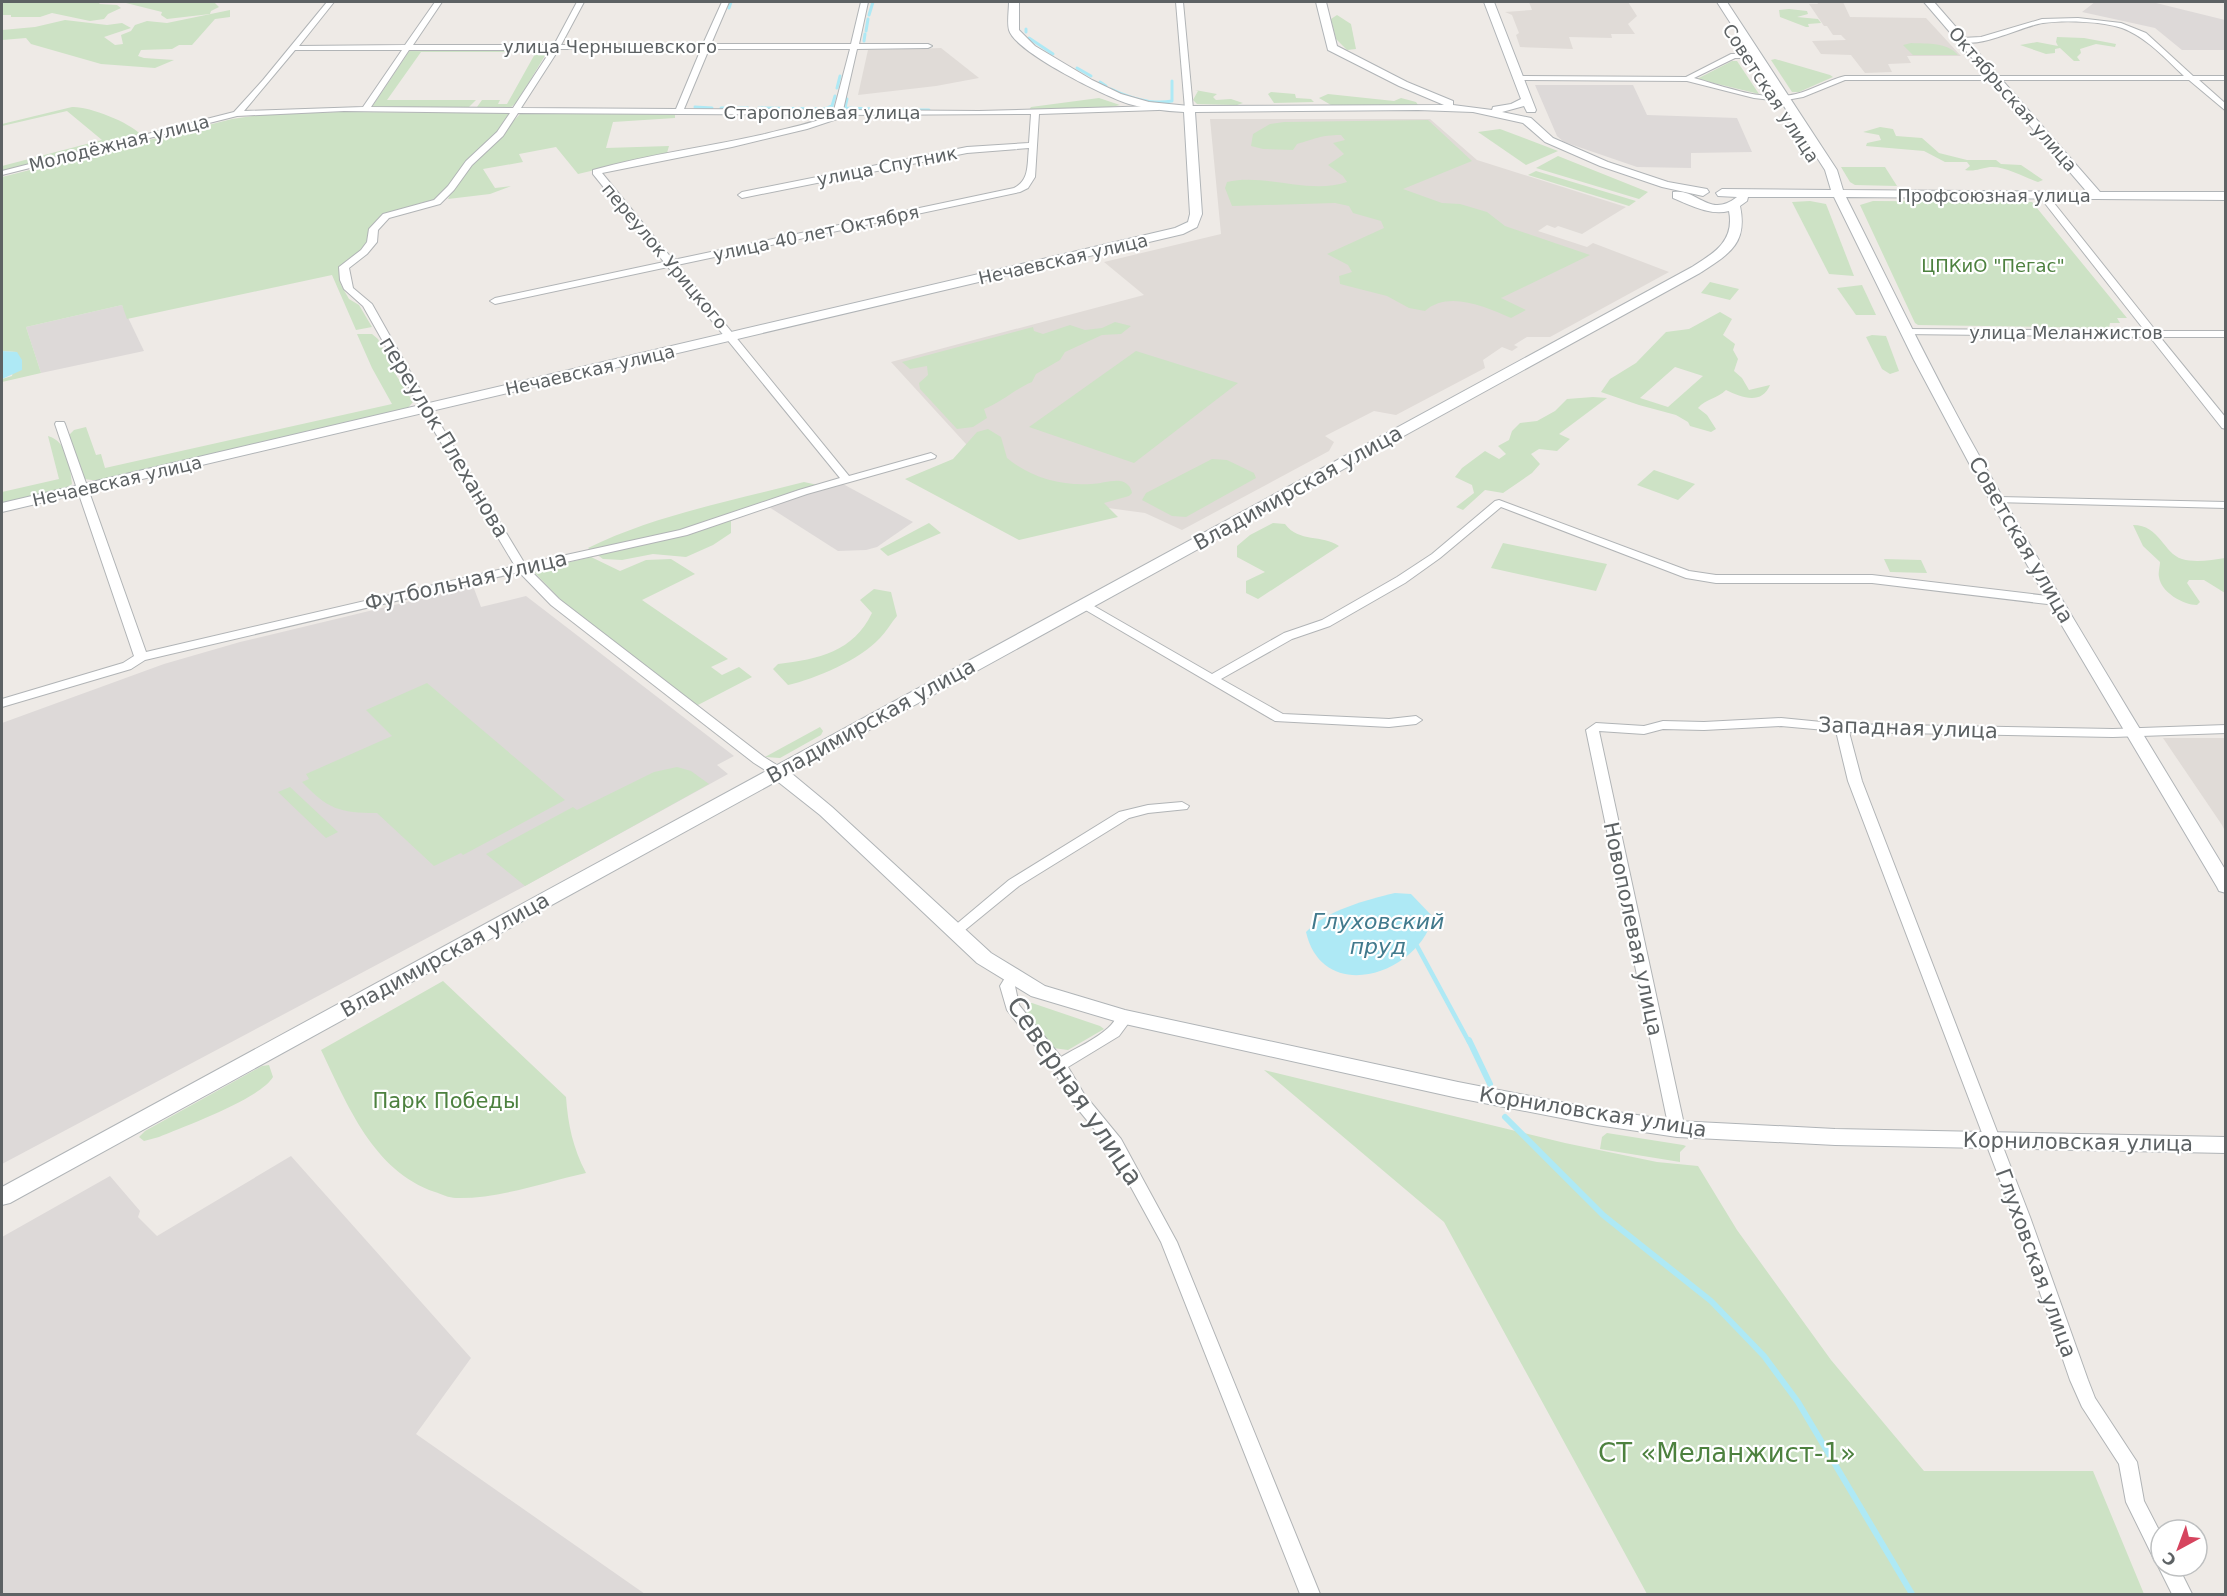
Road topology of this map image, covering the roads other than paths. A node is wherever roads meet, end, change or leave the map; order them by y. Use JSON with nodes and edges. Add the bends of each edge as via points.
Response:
{"nodes":[{"id":1,"x":330,"y":2,"type":"edge"},
{"id":2,"x":438,"y":2,"type":"edge"},
{"id":3,"x":580,"y":2,"type":"edge"},
{"id":4,"x":725,"y":2,"type":"edge"},
{"id":5,"x":866,"y":2,"type":"edge"},
{"id":6,"x":1014,"y":2,"type":"edge"},
{"id":7,"x":1179,"y":2,"type":"edge"},
{"id":8,"x":1321,"y":2,"type":"edge"},
{"id":9,"x":1489,"y":2,"type":"edge"},
{"id":10,"x":1712,"y":2,"type":"edge"},
{"id":11,"x":1722,"y":2,"type":"edge"},
{"id":12,"x":1929,"y":2,"type":"edge"},
{"id":13,"x":1962,"y":40,"type":"junction"},
{"id":14,"x":557,"y":46,"type":"junction"},
{"id":15,"x":706,"y":46,"type":"junction"},
{"id":16,"x":854,"y":46,"type":"junction"},
{"id":17,"x":928,"y":46,"type":"dead end"},
{"id":18,"x":408,"y":47,"type":"junction"},
{"id":19,"x":293,"y":48,"type":"junction"},
{"id":20,"x":1748,"y":56,"type":"junction"},
{"id":21,"x":2191,"y":77,"type":"junction"},
{"id":22,"x":1518,"y":78,"type":"junction"},
{"id":23,"x":1995,"y":78,"type":"junction"},
{"id":24,"x":2226,"y":78,"type":"edge"},
{"id":25,"x":1687,"y":79,"type":"junction"},
{"id":26,"x":1779,"y":98,"type":"junction"},
{"id":27,"x":1526,"y":101,"type":"junction"},
{"id":28,"x":1158,"y":108,"type":"junction"},
{"id":29,"x":1406,"y":108,"type":"junction"},
{"id":30,"x":1189,"y":109,"type":"junction"},
{"id":31,"x":2226,"y":109,"type":"edge"},
{"id":32,"x":365,"y":110,"type":"junction"},
{"id":33,"x":1473,"y":110,"type":"junction"},
{"id":34,"x":679,"y":111,"type":"junction"},
{"id":35,"x":516,"y":112,"type":"junction"},
{"id":36,"x":838,"y":112,"type":"junction"},
{"id":37,"x":1035,"y":112,"type":"junction"},
{"id":38,"x":237,"y":114,"type":"junction"},
{"id":39,"x":1530,"y":123,"type":"junction"},
{"id":40,"x":1511,"y":124,"type":"junction"},
{"id":41,"x":1034,"y":145,"type":"junction"},
{"id":42,"x":2,"y":173,"type":"edge"},
{"id":43,"x":1836,"y":188,"type":"junction"},
{"id":44,"x":1722,"y":193,"type":"junction"},
{"id":45,"x":1762,"y":194,"type":"junction"},
{"id":46,"x":742,"y":195,"type":"dead end"},
{"id":47,"x":2043,"y":195,"type":"junction"},
{"id":48,"x":2097,"y":196,"type":"junction"},
{"id":49,"x":2226,"y":196,"type":"edge"},
{"id":50,"x":1702,"y":200,"type":"junction"},
{"id":51,"x":1735,"y":204,"type":"junction"},
{"id":52,"x":1735,"y":237,"type":"junction"},
{"id":53,"x":671,"y":263,"type":"junction"},
{"id":54,"x":495,"y":301,"type":"dead end"},
{"id":55,"x":1906,"y":332,"type":"junction"},
{"id":56,"x":2150,"y":333,"type":"junction"},
{"id":57,"x":2226,"y":334,"type":"edge"},
{"id":58,"x":732,"y":337,"type":"junction"},
{"id":59,"x":426,"y":409,"type":"junction"},
{"id":60,"x":60,"y":424,"type":"dead end"},
{"id":61,"x":2226,"y":426,"type":"edge"},
{"id":62,"x":931,"y":456,"type":"dead end"},
{"id":63,"x":846,"y":479,"type":"junction"},
{"id":64,"x":81,"y":489,"type":"junction"},
{"id":65,"x":1998,"y":500,"type":"junction"},
{"id":66,"x":2226,"y":505,"type":"edge"},
{"id":67,"x":2,"y":508,"type":"edge"},
{"id":68,"x":522,"y":568,"type":"junction"},
{"id":69,"x":2056,"y":601,"type":"junction"},
{"id":70,"x":1083,"y":605,"type":"junction"},
{"id":71,"x":141,"y":657,"type":"junction"},
{"id":72,"x":1211,"y":679,"type":"junction"},
{"id":73,"x":2,"y":703,"type":"edge"},
{"id":74,"x":1416,"y":720,"type":"dead end"},
{"id":75,"x":1842,"y":728,"type":"junction"},
{"id":76,"x":2226,"y":729,"type":"edge"},
{"id":77,"x":1592,"y":730,"type":"joint"},
{"id":78,"x":2133,"y":732,"type":"junction"},
{"id":79,"x":778,"y":772,"type":"junction"},
{"id":80,"x":1182,"y":806,"type":"dead end"},
{"id":81,"x":2226,"y":887,"type":"edge"},
{"id":82,"x":954,"y":932,"type":"junction"},
{"id":83,"x":1013,"y":977,"type":"junction"},
{"id":84,"x":1125,"y":1017,"type":"junction"},
{"id":85,"x":1059,"y":1065,"type":"junction"},
{"id":86,"x":1677,"y":1129,"type":"junction"},
{"id":87,"x":1991,"y":1141,"type":"junction"},
{"id":88,"x":2226,"y":1145,"type":"edge"},
{"id":89,"x":2,"y":1197,"type":"edge"},
{"id":90,"x":2149,"y":1529,"type":"edge"},
{"id":91,"x":2174,"y":1578,"type":"edge"},
{"id":92,"x":1310,"y":1594,"type":"edge"},
{"id":93,"x":2182,"y":1594,"type":"edge"}],
"edges":[{"from":1,"to":19,"type":"street"},
{"from":2,"to":18,"type":"street"},
{"from":3,"to":14,"type":"street"},
{"from":4,"to":15,"type":"street"},
{"from":5,"to":16,"type":"street"},
{"from":6,"to":28,"type":"street","via":[[1014,30],[1025,43],[1112,96]]},
{"from":7,"to":30,"type":"street"},
{"from":8,"to":33,"type":"street","via":[[1332,48],[1425,94]]},
{"from":9,"to":22,"type":"street"},
{"from":10,"to":20,"type":"street","name":"Советская улица"},
{"from":11,"to":26,"type":"street","name":"Советская улица"},
{"from":12,"to":13,"type":"street","name":"Октябрьская улица"},
{"from":13,"to":21,"type":"street","via":[[1982,39],[2042,21],[2111,24],[2143,35]]},
{"from":13,"to":23,"type":"street","name":"Октябрьская улица"},
{"from":14,"to":15,"type":"street","name":"улица Чернышевского"},
{"from":14,"to":18,"type":"street","name":"улица Чернышевского"},
{"from":14,"to":35,"type":"street"},
{"from":15,"to":16,"type":"street","name":"улица Чернышевского"},
{"from":15,"to":34,"type":"street"},
{"from":16,"to":17,"type":"street","name":"улица Чернышевского"},
{"from":16,"to":36,"type":"street"},
{"from":18,"to":19,"type":"street","name":"улица Чернышевского"},
{"from":18,"to":32,"type":"street"},
{"from":19,"to":38,"type":"street"},
{"from":20,"to":25,"type":"street","via":[[1734,56]]},
{"from":20,"to":26,"type":"street","name":"Советская улица"},
{"from":21,"to":23,"type":"street"},
{"from":21,"to":24,"type":"street"},
{"from":21,"to":31,"type":"street"},
{"from":22,"to":25,"type":"street"},
{"from":22,"to":27,"type":"street"},
{"from":23,"to":26,"type":"street","via":[[1845,78],[1794,97]]},
{"from":23,"to":48,"type":"street","name":"Октябрьская улица"},
{"from":25,"to":26,"type":"street"},
{"from":26,"to":43,"type":"street","name":"Советская улица","via":[[1831,170]]},
{"from":27,"to":33,"type":"street","via":[[1505,109]]},
{"from":27,"to":39,"type":"street","via":[[1533,114]]},
{"from":27,"to":40,"type":"street"},
{"from":28,"to":30,"type":"street","name":"Старополевая улица"},
{"from":28,"to":37,"type":"street","name":"Старополевая улица"},
{"from":29,"to":30,"type":"street","name":"Старополевая улица"},
{"from":29,"to":33,"type":"street"},
{"from":29,"to":40,"type":"street"},
{"from":30,"to":58,"type":"street","name":"Нечаевская улица","via":[[1196,214],[1193,224],[1179,231]]},
{"from":32,"to":35,"type":"street","name":"Старополевая улица"},
{"from":32,"to":38,"type":"street","name":"Старополевая улица"},
{"from":33,"to":40,"type":"street"},
{"from":34,"to":35,"type":"street","name":"Старополевая улица"},
{"from":34,"to":36,"type":"street","name":"Старополевая улица"},
{"from":35,"to":59,"type":"street","name":"переулок Плеханова","via":[[437,202],[386,216],[374,229],[372,242],[364,252],[344,267],[344,282],[352,294],[367,304]]},
{"from":36,"to":37,"type":"street","name":"Старополевая улица"},
{"from":36,"to":53,"type":"street","name":"переулок Урицкого","via":[[804,128],[596,172]]},
{"from":37,"to":41,"type":"street","name":"улица 40 лет Октября"},
{"from":38,"to":42,"type":"street","name":"Молодёжная улица"},
{"from":39,"to":40,"type":"street","via":[[1524,128]]},
{"from":39,"to":50,"type":"street","via":[[1549,140]]},
{"from":40,"to":50,"type":"street","via":[[1565,151]]},
{"from":41,"to":46,"type":"street","name":"улица Спутник","via":[[967,150]]},
{"from":41,"to":53,"type":"street","name":"улица 40 лет Октября","via":[[1030,182],[1010,192]]},
{"from":43,"to":45,"type":"street","name":"Профсоюзная улица"},
{"from":43,"to":47,"type":"street","name":"Профсоюзная улица"},
{"from":43,"to":55,"type":"street","name":"Советская улица"},
{"from":44,"to":45,"type":"street","name":"Профсоюзная улица"},
{"from":44,"to":50,"type":"street","name":"Профсоюзная улица"},
{"from":44,"to":51,"type":"street","via":[[1733,197]]},
{"from":45,"to":51,"type":"street","name":"Профсоюзная улица","via":[[1745,197]]},
{"from":47,"to":48,"type":"street","name":"Профсоюзная улица"},
{"from":47,"to":56,"type":"street"},
{"from":48,"to":49,"type":"street","name":"Профсоюзная улица"},
{"from":50,"to":51,"type":"street","name":"Профсоюзная улица","via":[[1724,208]]},
{"from":50,"to":52,"type":"street","via":[[1727,222]]},
{"from":51,"to":52,"type":"street","via":[[1739,222]]},
{"from":52,"to":70,"type":"street","name":"Владимирская улица","via":[[1720,254],[1696,270]]},
{"from":53,"to":54,"type":"street","name":"улица 40 лет Октября"},
{"from":53,"to":58,"type":"street","name":"переулок Урицкого"},
{"from":55,"to":56,"type":"street","name":"улица Меланжистов"},
{"from":55,"to":65,"type":"street","name":"Советская улица"},
{"from":56,"to":57,"type":"street","name":"улица Меланжистов"},
{"from":56,"to":61,"type":"street"},
{"from":58,"to":59,"type":"street","name":"Нечаевская улица"},
{"from":58,"to":63,"type":"street","name":"переулок Урицкого"},
{"from":59,"to":64,"type":"street","name":"Нечаевская улица"},
{"from":59,"to":68,"type":"street","name":"переулок Плеханова"},
{"from":60,"to":64,"type":"street"},
{"from":62,"to":63,"type":"street","name":"Футбольная улица"},
{"from":63,"to":68,"type":"street","name":"Футбольная улица","via":[[683,533]]},
{"from":64,"to":67,"type":"street","name":"Нечаевская улица"},
{"from":64,"to":71,"type":"street"},
{"from":65,"to":66,"type":"street"},
{"from":65,"to":69,"type":"street","name":"Советская улица"},
{"from":68,"to":71,"type":"street","name":"Футбольная улица"},
{"from":68,"to":79,"type":"street","name":"переулок Плеханова","via":[[581,623]]},
{"from":69,"to":72,"type":"street","via":[[1872,579],[1716,579],[1686,574],[1499,503],[1401,580],[1326,623],[1288,636]]},
{"from":69,"to":78,"type":"street","name":"Советская улица"},
{"from":70,"to":72,"type":"street"},
{"from":70,"to":79,"type":"street","name":"Владимирская улица"},
{"from":71,"to":73,"type":"street","name":"Футбольная улица","via":[[127,666]]},
{"from":72,"to":74,"type":"street","via":[[1280,718],[1389,723]]},
{"from":75,"to":77,"type":"street","name":"Западная улица","via":[[1781,722]]},
{"from":75,"to":78,"type":"street","name":"Западная улица"},
{"from":75,"to":87,"type":"street","name":"Глуховская улица","via":[[1855,781]]},
{"from":76,"to":78,"type":"street","name":"Западная улица"},
{"from":77,"to":86,"type":"street","name":"Новополевая улица"},
{"from":78,"to":81,"type":"street","name":"Советская улица"},
{"from":79,"to":82,"type":"street","name":"Северная улица","via":[[826,811]]},
{"from":79,"to":89,"type":"street","name":"Владимирская улица"},
{"from":80,"to":82,"type":"street","via":[[1124,815],[1014,883]]},
{"from":82,"to":83,"type":"street","name":"Северная улица"},
{"from":83,"to":84,"type":"street","name":"Корниловская улица","via":[[1053,997]]},
{"from":83,"to":85,"type":"street","name":"Северная улица","via":[[1007,986],[1012,1006]]},
{"from":84,"to":85,"type":"street","via":[[1114,1032]]},
{"from":84,"to":86,"type":"street","name":"Корниловская улица","via":[[1458,1090]]},
{"from":85,"to":92,"type":"street","name":"Северная улица","via":[[1078,1098],[1116,1143],[1170,1242]]},
{"from":86,"to":87,"type":"street","name":"Корниловская улица"},
{"from":87,"to":88,"type":"street","name":"Корниловская улица"},
{"from":87,"to":90,"type":"street","name":"Глуховская улица","via":[[2088,1402],[2128,1462],[2135,1502]]},
{"from":91,"to":93,"type":"street"}]}
